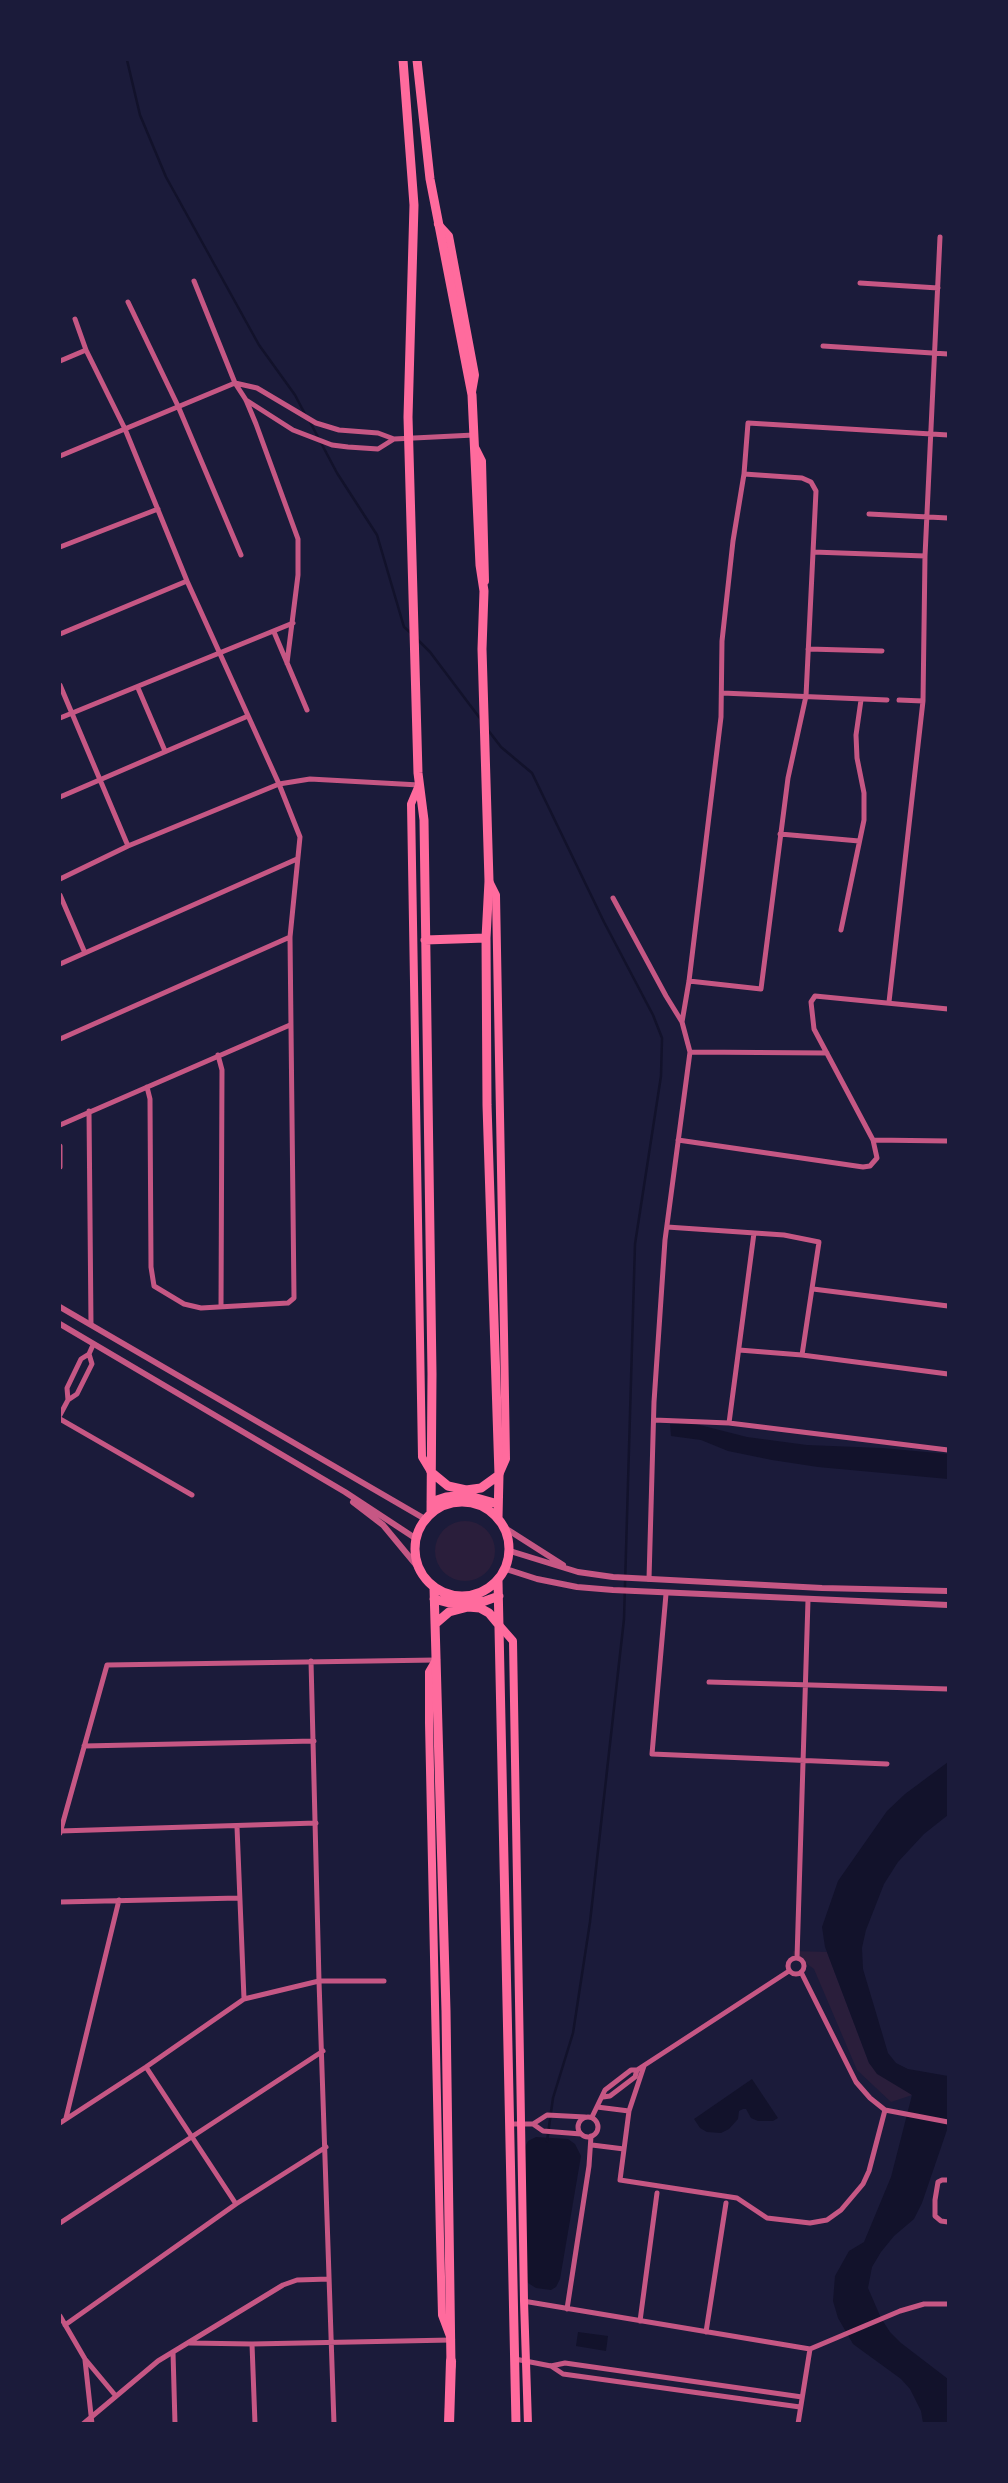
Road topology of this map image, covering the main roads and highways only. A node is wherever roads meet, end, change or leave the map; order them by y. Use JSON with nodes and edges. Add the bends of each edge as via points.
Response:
{"nodes":[{"id":1,"x":403,"y":60,"type":"edge"},
{"id":2,"x":417,"y":60,"type":"edge"},
{"id":3,"x":419,"y":785,"type":"junction"},
{"id":4,"x":489,"y":881,"type":"junction"},
{"id":5,"x":486,"y":938,"type":"junction"},
{"id":6,"x":425,"y":940,"type":"junction"},
{"id":7,"x":432,"y":1472,"type":"junction"},
{"id":8,"x":499,"y":1475,"type":"junction"},
{"id":9,"x":431,"y":1502,"type":"junction"},
{"id":10,"x":498,"y":1504,"type":"junction"},
{"id":11,"x":428,"y":1516,"type":"junction"},
{"id":12,"x":498,"y":1518,"type":"junction"},
{"id":13,"x":498,"y":1581,"type":"junction"},
{"id":14,"x":434,"y":1587,"type":"junction"},
{"id":15,"x":499,"y":1595,"type":"junction"},
{"id":16,"x":434,"y":1599,"type":"junction"},
{"id":17,"x":435,"y":1624,"type":"junction"},
{"id":18,"x":499,"y":1625,"type":"junction"},
{"id":19,"x":519,"y":2301,"type":"junction"},
{"id":20,"x":451,"y":2361,"type":"joint"},
{"id":21,"x":450,"y":2424,"type":"edge"},
{"id":22,"x":516,"y":2424,"type":"edge"},
{"id":23,"x":528,"y":2424,"type":"edge"}],
"edges":[{"from":1,"to":3,"type":"highway","via":[[414,205],[409,438]]},
{"from":2,"to":4,"type":"highway","via":[[430,179],[472,395],[484,591]]},
{"from":3,"to":6,"type":"highway","via":[[424,820]]},
{"from":3,"to":7,"type":"main road","via":[[411,804],[422,1457]]},
{"from":4,"to":5,"type":"highway"},
{"from":4,"to":8,"type":"main road","via":[[496,895],[505,1376],[506,1459]]},
{"from":5,"to":6,"type":"highway"},
{"from":5,"to":8,"type":"highway"},
{"from":6,"to":7,"type":"highway"},
{"from":7,"to":8,"type":"highway","via":[[448,1486],[466,1490],[481,1488]]},
{"from":7,"to":9,"type":"highway"},
{"from":8,"to":10,"type":"highway"},
{"from":9,"to":10,"type":"highway","via":[[466,1495]]},
{"from":9,"to":11,"type":"highway"},
{"from":10,"to":12,"type":"highway"},
{"from":11,"to":12,"type":"highway","via":[[443,1505],[458,1502],[487,1508]]},
{"from":11,"to":14,"type":"highway","via":[[415,1538],[414,1553],[424,1578]]},
{"from":12,"to":13,"type":"highway","via":[[510,1550]]},
{"from":13,"to":14,"type":"highway","via":[[472,1596],[456,1596]]},
{"from":13,"to":15,"type":"highway"},
{"from":14,"to":16,"type":"highway"},
{"from":15,"to":16,"type":"highway","via":[[468,1604]]},
{"from":15,"to":18,"type":"highway"},
{"from":16,"to":17,"type":"highway"},
{"from":17,"to":18,"type":"highway","via":[[449,1612],[468,1607],[489,1613]]},
{"from":17,"to":20,"type":"highway"},
{"from":18,"to":19,"type":"highway"},
{"from":18,"to":19,"type":"main road","via":[[513,1641],[528,2124]]},
{"from":19,"to":22,"type":"highway"},
{"from":19,"to":23,"type":"main road","via":[[527,2361]]},
{"from":20,"to":21,"type":"highway"}]}
